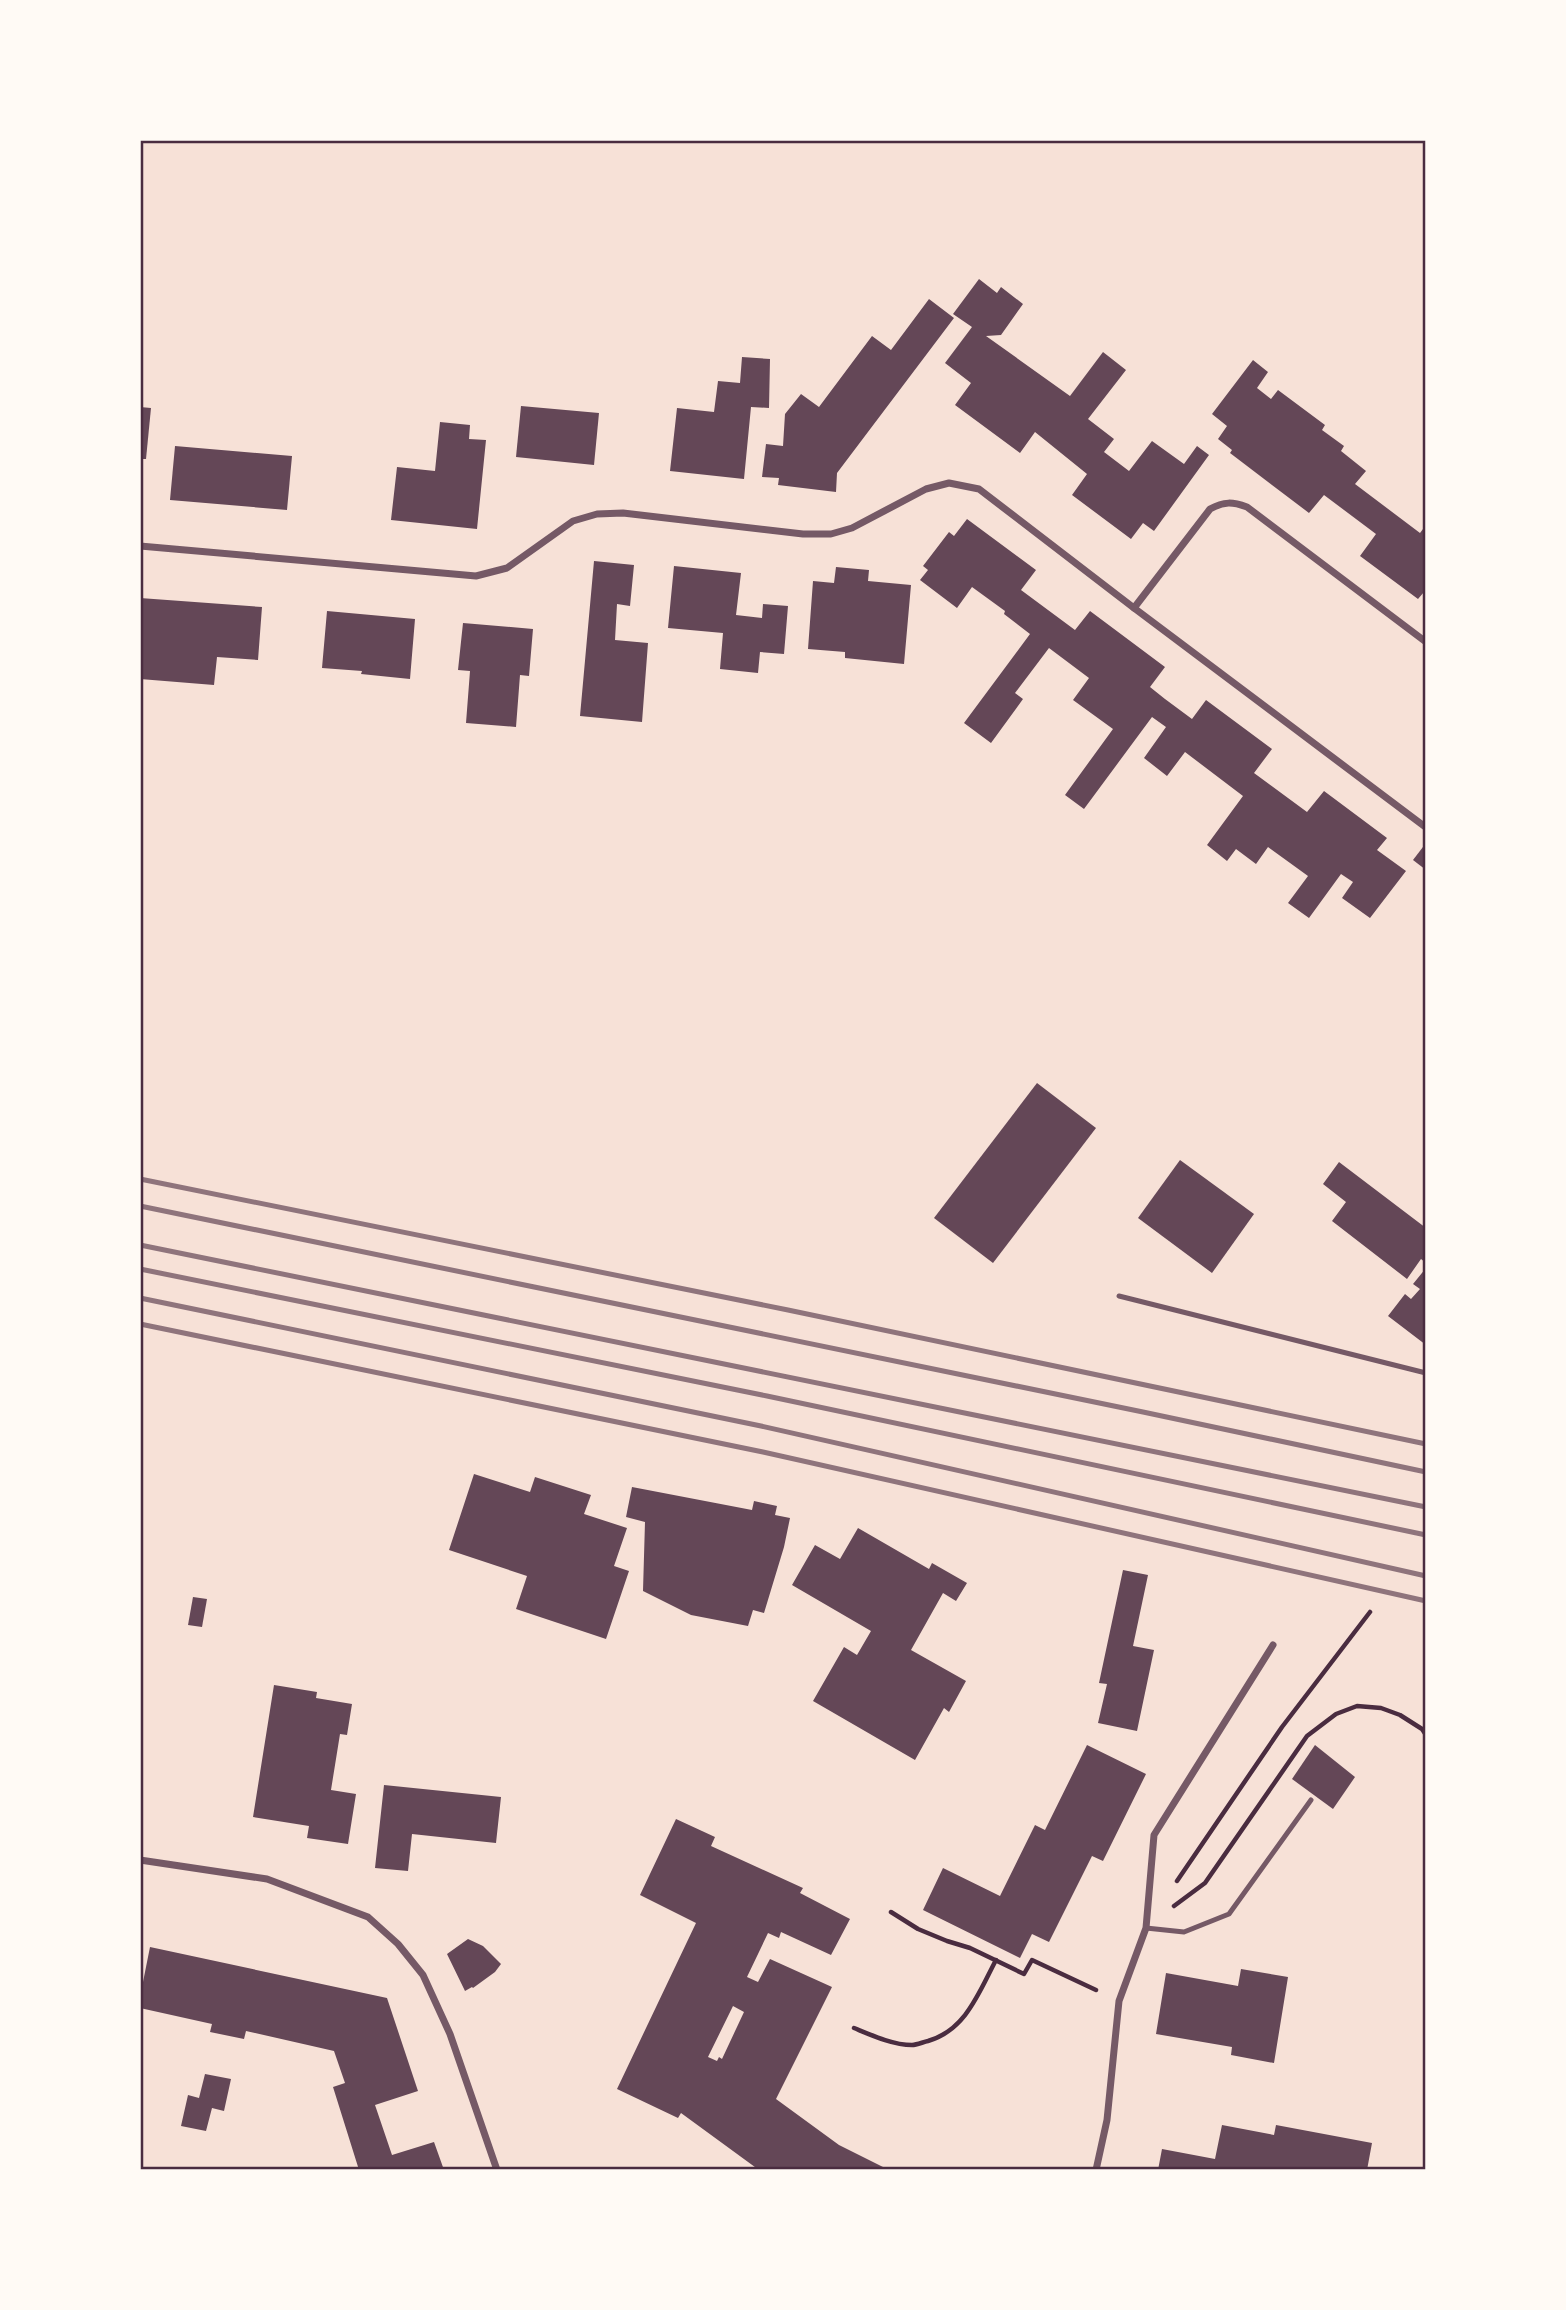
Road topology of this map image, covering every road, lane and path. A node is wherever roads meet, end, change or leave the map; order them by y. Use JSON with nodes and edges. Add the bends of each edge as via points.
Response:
{"nodes":[{"id":1,"x":140,"y":546,"type":"edge"},
{"id":2,"x":1134,"y":608,"type":"junction"},
{"id":3,"x":1426,"y":642,"type":"edge"},
{"id":4,"x":1426,"y":824,"type":"edge"},
{"id":5,"x":1119,"y":1296,"type":"dead end"},
{"id":6,"x":1426,"y":1373,"type":"edge"},
{"id":7,"x":1370,"y":1612,"type":"dead end"},
{"id":8,"x":1273,"y":1646,"type":"dead end"},
{"id":9,"x":1426,"y":1735,"type":"edge"},
{"id":10,"x":1311,"y":1800,"type":"dead end"},
{"id":11,"x":140,"y":1860,"type":"edge"},
{"id":12,"x":1172,"y":1888,"type":"dead end"},
{"id":13,"x":891,"y":1912,"type":"dead end"},
{"id":14,"x":1146,"y":1928,"type":"junction"},
{"id":15,"x":996,"y":1960,"type":"junction"},
{"id":16,"x":1119,"y":2001,"type":"junction"},
{"id":17,"x":854,"y":2028,"type":"dead end"},
{"id":18,"x":497,"y":2170,"type":"edge"},
{"id":19,"x":1096,"y":2170,"type":"edge"}],
"edges":[{"from":1,"to":2,"type":"street","via":[[476,576],[507,568],[573,521],[597,514],[831,534],[852,528],[926,489],[949,483],[979,489]]},
{"from":2,"to":3,"type":"street","via":[[1210,509],[1234,502],[1247,507]]},
{"from":2,"to":4,"type":"street"},
{"from":5,"to":6,"type":"lane"},
{"from":7,"to":12,"type":"path","via":[[1282,1727]]},
{"from":8,"to":14,"type":"street","via":[[1154,1835]]},
{"from":9,"to":14,"type":"path","via":[[1400,1715],[1381,1708],[1357,1706],[1336,1714],[1307,1736],[1205,1883]]},
{"from":10,"to":14,"type":"lane","via":[[1229,1914],[1184,1932]]},
{"from":11,"to":18,"type":"street","via":[[267,1879],[368,1917],[423,1975],[450,2034]]},
{"from":13,"to":15,"type":"path","via":[[918,1929]]},
{"from":14,"to":16,"type":"street"},
{"from":15,"to":16,"type":"path","via":[[1024,1974],[1032,1960]]},
{"from":15,"to":17,"type":"path","via":[[967,2013],[955,2028],[937,2038],[913,2045]]},
{"from":16,"to":19,"type":"street","via":[[1107,2120]]}]}
